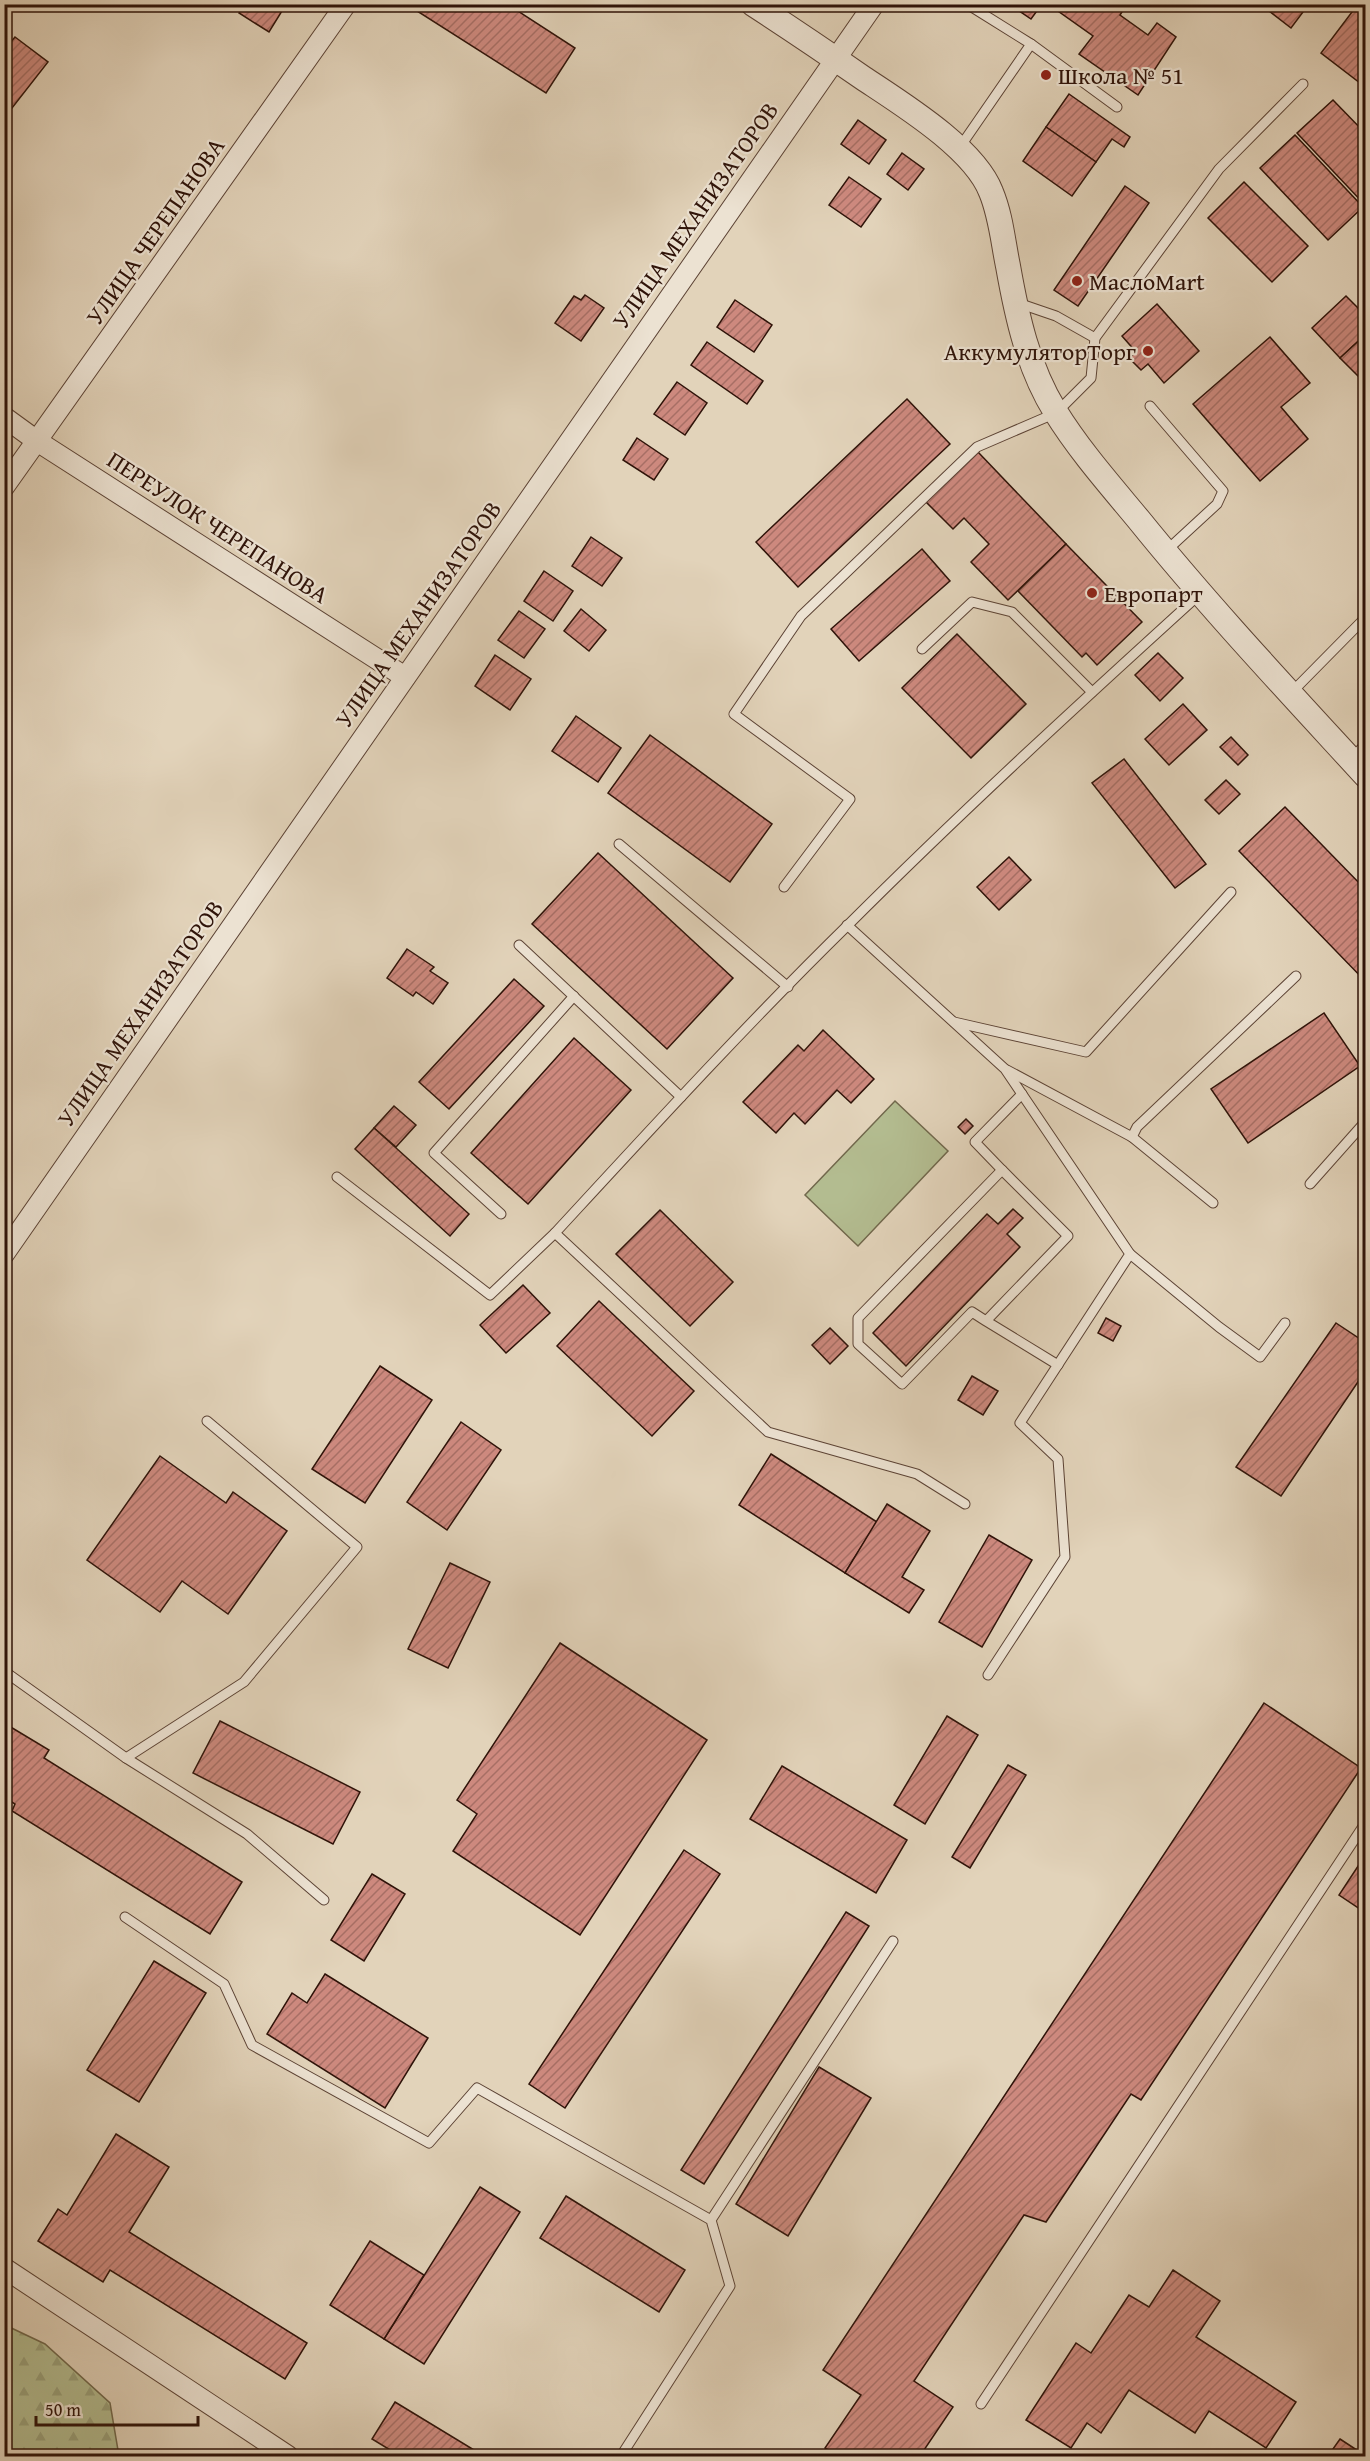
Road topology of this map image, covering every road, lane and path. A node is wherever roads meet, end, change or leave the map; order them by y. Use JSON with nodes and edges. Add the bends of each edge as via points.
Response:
{"nodes":[{"id":1,"x":346,"y":4,"type":"edge"},
{"id":2,"x":753,"y":4,"type":"edge"},
{"id":3,"x":874,"y":4,"type":"edge"},
{"id":4,"x":967,"y":4,"type":"edge"},
{"id":5,"x":1031,"y":44,"type":"junction"},
{"id":6,"x":835,"y":59,"type":"junction"},
{"id":7,"x":1303,"y":84,"type":"dead end"},
{"id":8,"x":1117,"y":107,"type":"dead end"},
{"id":9,"x":958,"y":149,"type":"junction"},
{"id":10,"x":1014,"y":302,"type":"junction"},
{"id":11,"x":1095,"y":338,"type":"junction"},
{"id":12,"x":1150,"y":406,"type":"dead end"},
{"id":13,"x":1056,"y":413,"type":"junction"},
{"id":14,"x":4,"y":417,"type":"edge"},
{"id":15,"x":38,"y":441,"type":"junction"},
{"id":16,"x":4,"y":487,"type":"edge"},
{"id":17,"x":1165,"y":552,"type":"junction"},
{"id":18,"x":1201,"y":593,"type":"junction"},
{"id":19,"x":1365,"y":617,"type":"edge"},
{"id":20,"x":922,"y":649,"type":"dead end"},
{"id":21,"x":405,"y":677,"type":"junction"},
{"id":22,"x":1092,"y":692,"type":"junction"},
{"id":23,"x":1290,"y":694,"type":"junction"},
{"id":24,"x":1360,"y":760,"type":"edge"},
{"id":25,"x":619,"y":844,"type":"dead end"},
{"id":26,"x":784,"y":887,"type":"dead end"},
{"id":27,"x":1231,"y":892,"type":"dead end"},
{"id":28,"x":848,"y":925,"type":"junction"},
{"id":29,"x":519,"y":945,"type":"dead end"},
{"id":30,"x":1296,"y":976,"type":"dead end"},
{"id":31,"x":788,"y":987,"type":"junction"},
{"id":32,"x":574,"y":996,"type":"junction"},
{"id":33,"x":951,"y":1021,"type":"junction"},
{"id":34,"x":1005,"y":1069,"type":"junction"},
{"id":35,"x":1022,"y":1094,"type":"junction"},
{"id":36,"x":681,"y":1097,"type":"junction"},
{"id":37,"x":1365,"y":1121,"type":"edge"},
{"id":38,"x":1132,"y":1137,"type":"junction"},
{"id":39,"x":1002,"y":1170,"type":"junction"},
{"id":40,"x":337,"y":1177,"type":"dead end"},
{"id":41,"x":1310,"y":1184,"type":"dead end"},
{"id":42,"x":1213,"y":1203,"type":"dead end"},
{"id":43,"x":501,"y":1214,"type":"dead end"},
{"id":44,"x":555,"y":1233,"type":"junction"},
{"id":45,"x":4,"y":1254,"type":"edge"},
{"id":46,"x":1130,"y":1254,"type":"junction"},
{"id":47,"x":986,"y":1321,"type":"junction"},
{"id":48,"x":1286,"y":1323,"type":"dead end"},
{"id":49,"x":1058,"y":1365,"type":"junction"},
{"id":50,"x":207,"y":1421,"type":"dead end"},
{"id":51,"x":965,"y":1504,"type":"dead end"},
{"id":52,"x":4,"y":1671,"type":"edge"},
{"id":53,"x":988,"y":1675,"type":"dead end"},
{"id":54,"x":126,"y":1758,"type":"junction"},
{"id":55,"x":1365,"y":1822,"type":"edge"},
{"id":56,"x":324,"y":1900,"type":"dead end"},
{"id":57,"x":125,"y":1917,"type":"dead end"},
{"id":58,"x":893,"y":1941,"type":"dead end"},
{"id":59,"x":711,"y":2220,"type":"junction"},
{"id":60,"x":4,"y":2268,"type":"edge"},
{"id":61,"x":981,"y":2404,"type":"dead end"},
{"id":62,"x":288,"y":2457,"type":"edge"},
{"id":63,"x":621,"y":2457,"type":"edge"}],
"edges":[{"from":1,"to":15,"type":"street","name":"УЛИЦА ЧЕРЕПАНОВА"},
{"from":2,"to":6,"type":"street"},
{"from":3,"to":6,"type":"street","name":"УЛИЦА МЕХАНИЗАТОРОВ"},
{"from":4,"to":5,"type":"lane"},
{"from":5,"to":8,"type":"lane"},
{"from":5,"to":9,"type":"lane"},
{"from":6,"to":9,"type":"street","via":[[901,103]]},
{"from":6,"to":21,"type":"street","name":"УЛИЦА МЕХАНИЗАТОРОВ"},
{"from":7,"to":11,"type":"lane","via":[[1219,170]]},
{"from":9,"to":10,"type":"street","via":[[980,170],[991,190]]},
{"from":10,"to":11,"type":"lane","via":[[1056,316]]},
{"from":10,"to":13,"type":"street","via":[[1038,381]]},
{"from":11,"to":13,"type":"lane","via":[[1090,378]]},
{"from":12,"to":17,"type":"lane","via":[[1223,490],[1216,504]]},
{"from":13,"to":17,"type":"street"},
{"from":13,"to":26,"type":"lane","via":[[977,447],[801,616],[734,714],[850,799]]},
{"from":14,"to":15,"type":"street","name":"ПЕРЕУЛОК ЧЕРЕПАНОВА"},
{"from":15,"to":16,"type":"street","name":"УЛИЦА ЧЕРЕПАНОВА"},
{"from":15,"to":21,"type":"street","name":"ПЕРЕУЛОК ЧЕРЕПАНОВА"},
{"from":17,"to":18,"type":"street"},
{"from":18,"to":22,"type":"lane"},
{"from":18,"to":23,"type":"street"},
{"from":19,"to":23,"type":"lane"},
{"from":20,"to":22,"type":"lane","via":[[972,602],[1012,612]]},
{"from":21,"to":45,"type":"street","name":"УЛИЦА МЕХАНИЗАТОРОВ"},
{"from":22,"to":28,"type":"lane"},
{"from":23,"to":24,"type":"street"},
{"from":25,"to":31,"type":"lane"},
{"from":27,"to":33,"type":"lane","via":[[1086,1052]]},
{"from":28,"to":31,"type":"lane"},
{"from":28,"to":33,"type":"lane"},
{"from":29,"to":32,"type":"lane"},
{"from":30,"to":38,"type":"lane","via":[[1137,1127]]},
{"from":31,"to":36,"type":"lane"},
{"from":32,"to":36,"type":"lane"},
{"from":32,"to":43,"type":"lane","via":[[434,1153]]},
{"from":33,"to":34,"type":"lane"},
{"from":34,"to":35,"type":"lane"},
{"from":34,"to":38,"type":"lane"},
{"from":35,"to":39,"type":"lane","via":[[975,1142]]},
{"from":35,"to":46,"type":"lane"},
{"from":36,"to":44,"type":"lane"},
{"from":37,"to":41,"type":"lane"},
{"from":38,"to":42,"type":"lane"},
{"from":39,"to":47,"type":"lane","via":[[1068,1236]]},
{"from":39,"to":47,"type":"lane","via":[[858,1318],[858,1344],[902,1384],[972,1312]]},
{"from":40,"to":44,"type":"lane","via":[[490,1295]]},
{"from":44,"to":51,"type":"lane","via":[[768,1432],[917,1474]]},
{"from":46,"to":48,"type":"lane","via":[[1260,1357]]},
{"from":46,"to":49,"type":"lane"},
{"from":47,"to":49,"type":"lane"},
{"from":49,"to":53,"type":"lane","via":[[1020,1423],[1058,1459],[1065,1557]]},
{"from":50,"to":54,"type":"lane","via":[[357,1547],[244,1682]]},
{"from":52,"to":54,"type":"lane"},
{"from":54,"to":56,"type":"lane","via":[[247,1834]]},
{"from":55,"to":61,"type":"lane"},
{"from":57,"to":59,"type":"lane","via":[[224,1984],[252,2045],[429,2144],[477,2088]]},
{"from":58,"to":59,"type":"lane"},
{"from":59,"to":63,"type":"lane","via":[[730,2286]]},
{"from":60,"to":62,"type":"street"}]}
